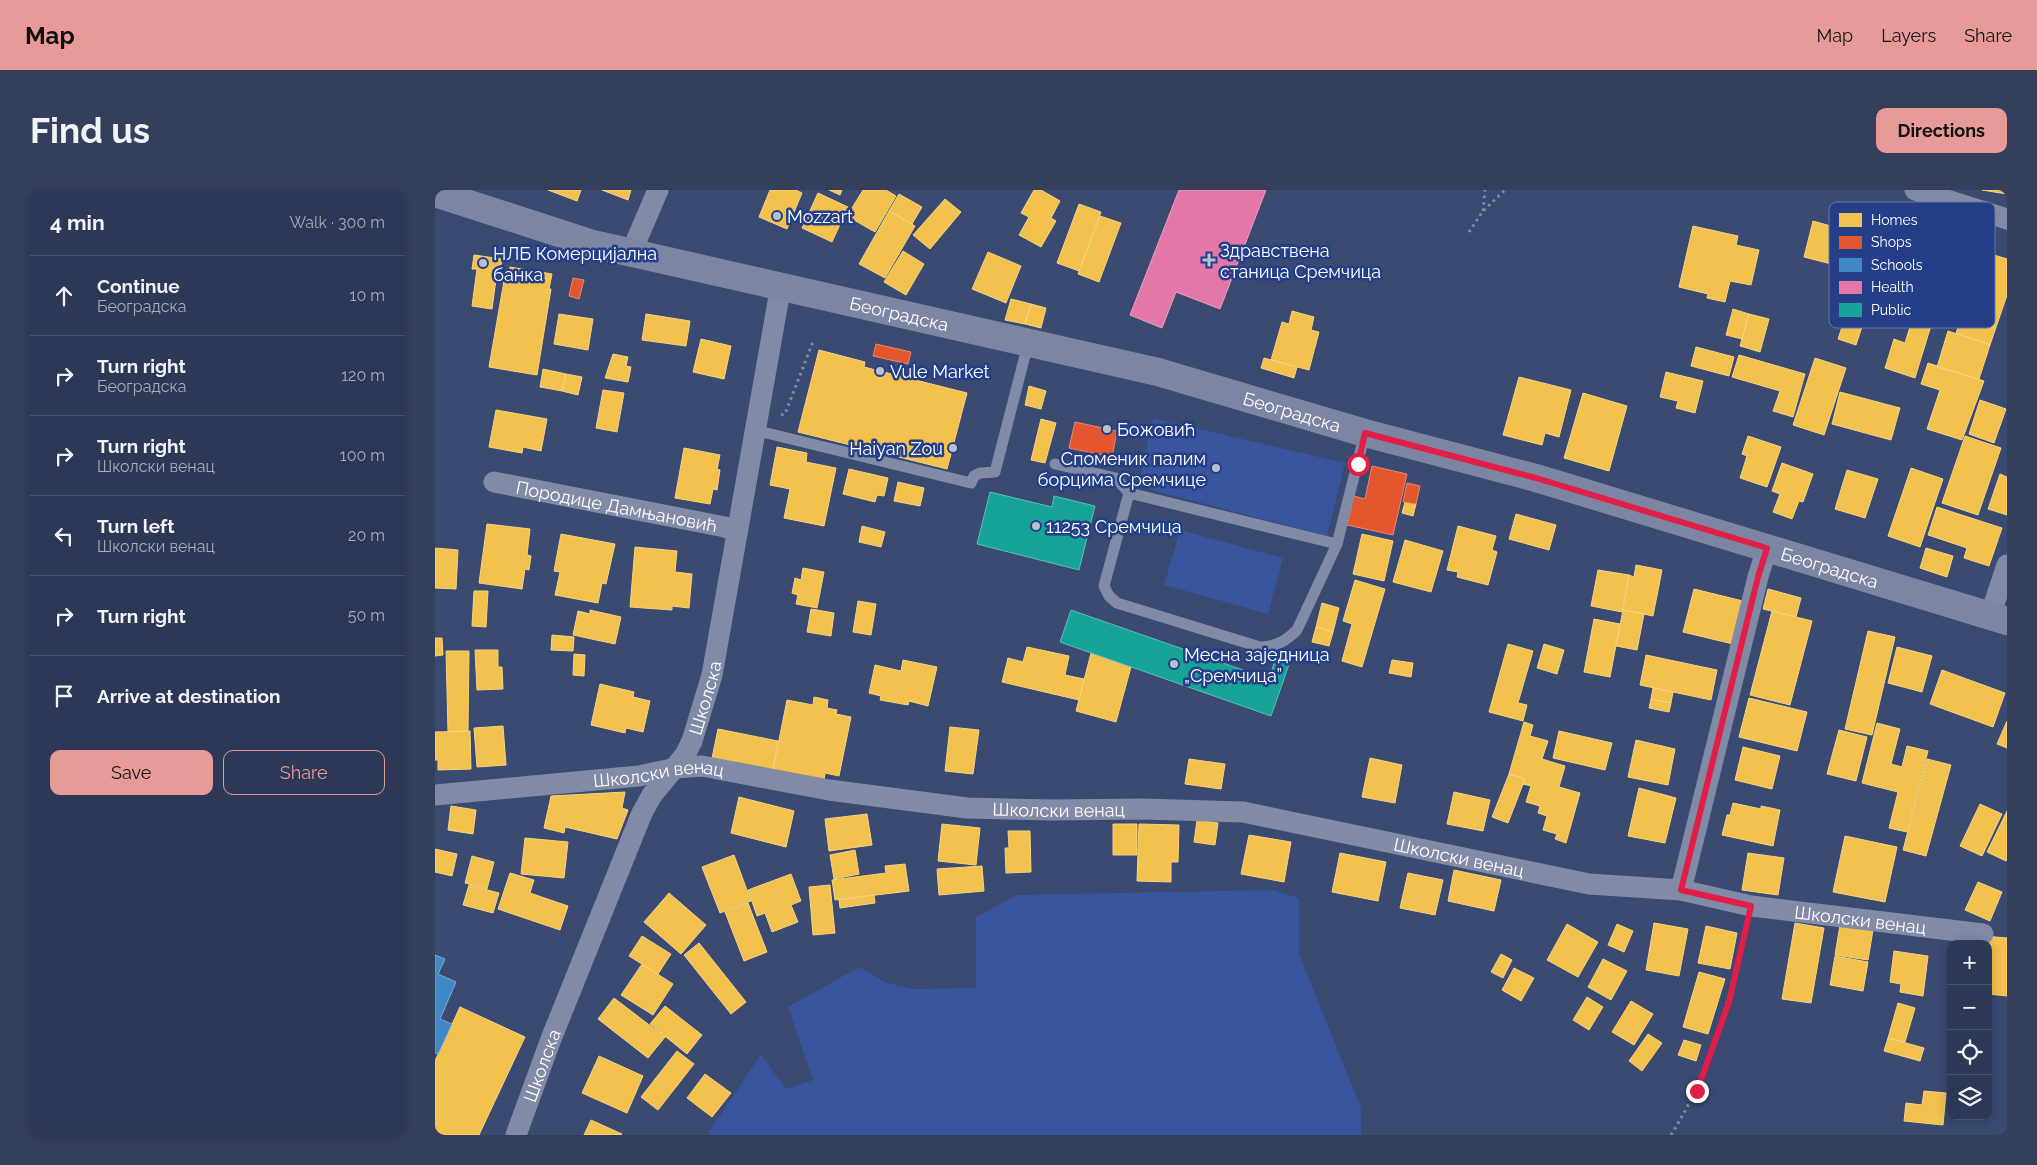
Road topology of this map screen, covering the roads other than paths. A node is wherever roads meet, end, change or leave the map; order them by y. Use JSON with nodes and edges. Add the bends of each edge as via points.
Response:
{"nodes":[{"id":1,"x":658,"y":190,"type":"edge"},
{"id":2,"x":1915,"y":190,"type":"edge"},
{"id":3,"x":435,"y":194,"type":"edge"},
{"id":4,"x":1953,"y":202,"type":"edge"},
{"id":5,"x":1995,"y":215,"type":"edge"},
{"id":6,"x":2007,"y":219,"type":"edge"},
{"id":7,"x":631,"y":253,"type":"junction"},
{"id":8,"x":781,"y":286,"type":"junction"},
{"id":9,"x":1028,"y":344,"type":"junction"},
{"id":10,"x":753,"y":430,"type":"junction"},
{"id":11,"x":1365,"y":433,"type":"junction"},
{"id":12,"x":1055,"y":464,"type":"dead end"},
{"id":13,"x":494,"y":482,"type":"dead end"},
{"id":14,"x":1129,"y":493,"type":"junction"},
{"id":15,"x":737,"y":532,"type":"junction"},
{"id":16,"x":1337,"y":544,"type":"junction"},
{"id":17,"x":1767,"y":548,"type":"junction"},
{"id":18,"x":2007,"y":565,"type":"edge"},
{"id":19,"x":1999,"y":618,"type":"edge"},
{"id":20,"x":676,"y":768,"type":"junction"},
{"id":21,"x":435,"y":795,"type":"edge"},
{"id":22,"x":1681,"y":890,"type":"junction"},
{"id":23,"x":1983,"y":934,"type":"dead end"},
{"id":24,"x":516,"y":1135,"type":"edge"}],
"edges":[{"from":1,"to":7,"type":"street"},
{"from":2,"to":4,"type":"street"},
{"from":3,"to":7,"type":"main road","name":"Београдска"},
{"from":5,"to":6,"type":"street"},
{"from":7,"to":8,"type":"main road","name":"Београдска"},
{"from":8,"to":9,"type":"main road","name":"Београдска"},
{"from":8,"to":10,"type":"street","name":"Школска"},
{"from":9,"to":10,"type":"lane","via":[[995,472],[980,473],[971,483]]},
{"from":9,"to":11,"type":"main road","name":"Београдска","via":[[1158,372]]},
{"from":10,"to":15,"type":"street","name":"Школска"},
{"from":11,"to":16,"type":"lane","name":"Београдска"},
{"from":11,"to":17,"type":"main road","name":"Београдска","via":[[1536,478]]},
{"from":12,"to":14,"type":"lane","via":[[1116,478]]},
{"from":13,"to":15,"type":"street","name":"Породице Дамњановић"},
{"from":14,"to":16,"type":"lane"},
{"from":14,"to":16,"type":"lane","name":"Београдска","via":[[1104,586],[1109,596],[1117,603],[1260,647],[1286,641],[1297,630]]},
{"from":15,"to":20,"type":"street","name":"Школска","via":[[712,676],[692,741]]},
{"from":17,"to":19,"type":"main road","name":"Београдска"},
{"from":17,"to":22,"type":"street"},
{"from":18,"to":19,"type":"street"},
{"from":20,"to":21,"type":"street","name":"Школски венац","via":[[639,776]]},
{"from":20,"to":22,"type":"street","name":"Школски венац","via":[[702,766],[829,790],[967,808],[1143,808],[1243,812],[1589,884]]},
{"from":20,"to":24,"type":"street","name":"Школска","via":[[653,794],[642,813]]},
{"from":22,"to":23,"type":"street","name":"Школски венац","via":[[1751,906]]}]}
